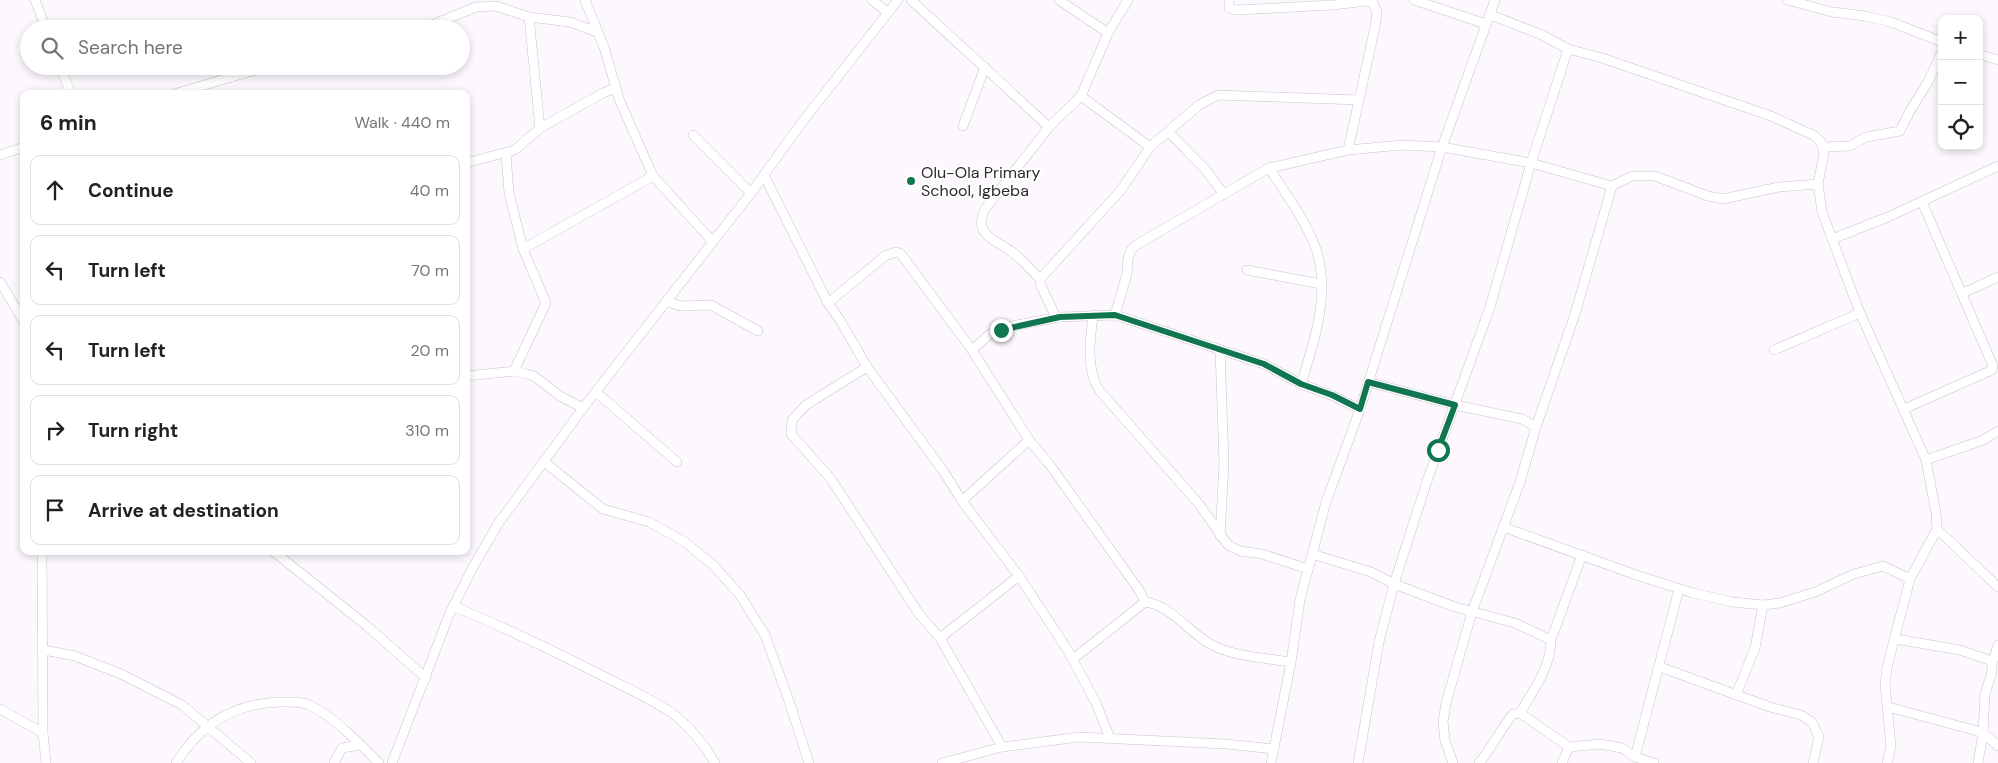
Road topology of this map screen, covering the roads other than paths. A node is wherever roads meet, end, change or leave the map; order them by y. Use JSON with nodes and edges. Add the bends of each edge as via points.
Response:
{"nodes":[{"id":1,"x":35,"y":0,"type":"edge"},
{"id":2,"x":585,"y":0,"type":"edge"},
{"id":3,"x":872,"y":0,"type":"edge"},
{"id":4,"x":898,"y":0,"type":"edge"},
{"id":5,"x":911,"y":0,"type":"edge"},
{"id":6,"x":1059,"y":0,"type":"edge"},
{"id":7,"x":1128,"y":0,"type":"edge"},
{"id":8,"x":1229,"y":0,"type":"edge"},
{"id":9,"x":1379,"y":0,"type":"edge"},
{"id":10,"x":1414,"y":0,"type":"edge"},
{"id":11,"x":1495,"y":0,"type":"edge"},
{"id":12,"x":1787,"y":0,"type":"edge"},
{"id":13,"x":1366,"y":1,"type":"edge"},
{"id":14,"x":475,"y":3,"type":"edge"},
{"id":15,"x":887,"y":12,"type":"junction"},
{"id":16,"x":1490,"y":15,"type":"junction"},
{"id":17,"x":529,"y":17,"type":"junction"},
{"id":18,"x":43,"y":20,"type":"edge"},
{"id":19,"x":440,"y":20,"type":"edge"},
{"id":20,"x":1486,"y":24,"type":"junction"},
{"id":21,"x":597,"y":32,"type":"junction"},
{"id":22,"x":1108,"y":33,"type":"junction"},
{"id":23,"x":1938,"y":40,"type":"edge"},
{"id":24,"x":1568,"y":49,"type":"junction"},
{"id":25,"x":1983,"y":55,"type":"edge"},
{"id":26,"x":1938,"y":60,"type":"edge"},
{"id":27,"x":1998,"y":60,"type":"edge"},
{"id":28,"x":984,"y":67,"type":"junction"},
{"id":29,"x":64,"y":75,"type":"edge"},
{"id":30,"x":238,"y":75,"type":"edge"},
{"id":31,"x":616,"y":88,"type":"junction"},
{"id":32,"x":69,"y":90,"type":"edge"},
{"id":33,"x":187,"y":90,"type":"edge"},
{"id":34,"x":1081,"y":96,"type":"junction"},
{"id":35,"x":1358,"y":100,"type":"junction"},
{"id":36,"x":963,"y":126,"type":"dead end"},
{"id":37,"x":1049,"y":127,"type":"junction"},
{"id":38,"x":540,"y":128,"type":"junction"},
{"id":39,"x":1169,"y":132,"type":"junction"},
{"id":40,"x":693,"y":134,"type":"dead end"},
{"id":41,"x":1150,"y":147,"type":"junction"},
{"id":42,"x":1442,"y":147,"type":"junction"},
{"id":43,"x":1824,"y":147,"type":"junction"},
{"id":44,"x":20,"y":148,"type":"edge"},
{"id":45,"x":1348,"y":150,"type":"junction"},
{"id":46,"x":506,"y":154,"type":"junction"},
{"id":47,"x":0,"y":155,"type":"edge"},
{"id":48,"x":470,"y":162,"type":"edge"},
{"id":49,"x":1531,"y":163,"type":"junction"},
{"id":50,"x":1998,"y":166,"type":"edge"},
{"id":51,"x":1269,"y":168,"type":"junction"},
{"id":52,"x":764,"y":174,"type":"junction"},
{"id":53,"x":653,"y":176,"type":"junction"},
{"id":54,"x":1818,"y":184,"type":"junction"},
{"id":55,"x":1612,"y":186,"type":"junction"},
{"id":56,"x":751,"y":193,"type":"junction"},
{"id":57,"x":1223,"y":193,"type":"junction"},
{"id":58,"x":1922,"y":202,"type":"junction"},
{"id":59,"x":1832,"y":239,"type":"junction"},
{"id":60,"x":712,"y":241,"type":"junction"},
{"id":61,"x":522,"y":249,"type":"junction"},
{"id":62,"x":1247,"y":270,"type":"dead end"},
{"id":63,"x":1998,"y":277,"type":"edge"},
{"id":64,"x":1040,"y":279,"type":"junction"},
{"id":65,"x":0,"y":282,"type":"edge"},
{"id":66,"x":1321,"y":284,"type":"junction"},
{"id":67,"x":1963,"y":293,"type":"junction"},
{"id":68,"x":667,"y":301,"type":"junction"},
{"id":69,"x":828,"y":304,"type":"junction"},
{"id":70,"x":1860,"y":313,"type":"junction"},
{"id":71,"x":20,"y":315,"type":"edge"},
{"id":72,"x":1093,"y":315,"type":"junction"},
{"id":73,"x":1115,"y":315,"type":"junction"},
{"id":74,"x":1056,"y":318,"type":"junction"},
{"id":75,"x":758,"y":330,"type":"dead end"},
{"id":76,"x":972,"y":350,"type":"junction"},
{"id":77,"x":1220,"y":350,"type":"junction"},
{"id":78,"x":1774,"y":350,"type":"dead end"},
{"id":79,"x":867,"y":368,"type":"junction"},
{"id":80,"x":514,"y":371,"type":"junction"},
{"id":81,"x":470,"y":376,"type":"edge"},
{"id":82,"x":1368,"y":382,"type":"junction"},
{"id":83,"x":1301,"y":384,"type":"junction"},
{"id":84,"x":596,"y":392,"type":"junction"},
{"id":85,"x":1455,"y":405,"type":"junction"},
{"id":86,"x":583,"y":408,"type":"junction"},
{"id":87,"x":1360,"y":409,"type":"junction"},
{"id":88,"x":1904,"y":409,"type":"junction"},
{"id":89,"x":1536,"y":427,"type":"junction"},
{"id":90,"x":1996,"y":434,"type":"edge"},
{"id":91,"x":1028,"y":440,"type":"junction"},
{"id":92,"x":1926,"y":460,"type":"junction"},
{"id":93,"x":543,"y":462,"type":"junction"},
{"id":94,"x":677,"y":462,"type":"dead end"},
{"id":95,"x":962,"y":501,"type":"junction"},
{"id":96,"x":1502,"y":527,"type":"junction"},
{"id":97,"x":1937,"y":529,"type":"junction"},
{"id":98,"x":1220,"y":536,"type":"junction"},
{"id":99,"x":1312,"y":554,"type":"junction"},
{"id":100,"x":42,"y":555,"type":"edge"},
{"id":101,"x":277,"y":555,"type":"edge"},
{"id":102,"x":1582,"y":555,"type":"junction"},
{"id":103,"x":1308,"y":569,"type":"junction"},
{"id":104,"x":1019,"y":576,"type":"junction"},
{"id":105,"x":1910,"y":579,"type":"junction"},
{"id":106,"x":1394,"y":584,"type":"junction"},
{"id":107,"x":1998,"y":587,"type":"edge"},
{"id":108,"x":1679,"y":589,"type":"junction"},
{"id":109,"x":1145,"y":602,"type":"junction"},
{"id":110,"x":1763,"y":605,"type":"junction"},
{"id":111,"x":453,"y":606,"type":"junction"},
{"id":112,"x":1472,"y":612,"type":"junction"},
{"id":113,"x":940,"y":638,"type":"junction"},
{"id":114,"x":1896,"y":639,"type":"junction"},
{"id":115,"x":1551,"y":640,"type":"junction"},
{"id":116,"x":1998,"y":645,"type":"edge"},
{"id":117,"x":44,"y":650,"type":"junction"},
{"id":118,"x":1073,"y":659,"type":"junction"},
{"id":119,"x":1291,"y":662,"type":"junction"},
{"id":120,"x":1992,"y":664,"type":"junction"},
{"id":121,"x":1660,"y":667,"type":"junction"},
{"id":122,"x":426,"y":678,"type":"junction"},
{"id":123,"x":1736,"y":695,"type":"junction"},
{"id":124,"x":1888,"y":707,"type":"junction"},
{"id":125,"x":0,"y":709,"type":"edge"},
{"id":126,"x":1520,"y":713,"type":"junction"},
{"id":127,"x":207,"y":728,"type":"junction"},
{"id":128,"x":43,"y":733,"type":"junction"},
{"id":129,"x":1983,"y":733,"type":"junction"},
{"id":130,"x":1110,"y":738,"type":"junction"},
{"id":131,"x":360,"y":745,"type":"junction"},
{"id":132,"x":1998,"y":746,"type":"edge"},
{"id":133,"x":1002,"y":747,"type":"junction"},
{"id":134,"x":1569,"y":747,"type":"junction"},
{"id":135,"x":1274,"y":749,"type":"junction"},
{"id":136,"x":1635,"y":757,"type":"junction"},
{"id":137,"x":46,"y":763,"type":"edge"},
{"id":138,"x":176,"y":763,"type":"edge"},
{"id":139,"x":251,"y":763,"type":"edge"},
{"id":140,"x":334,"y":763,"type":"edge"},
{"id":141,"x":378,"y":763,"type":"edge"},
{"id":142,"x":392,"y":763,"type":"edge"},
{"id":143,"x":715,"y":763,"type":"edge"},
{"id":144,"x":808,"y":763,"type":"edge"},
{"id":145,"x":942,"y":763,"type":"edge"},
{"id":146,"x":1271,"y":763,"type":"edge"},
{"id":147,"x":1358,"y":763,"type":"edge"},
{"id":148,"x":1453,"y":763,"type":"edge"},
{"id":149,"x":1479,"y":763,"type":"edge"},
{"id":150,"x":1562,"y":763,"type":"edge"},
{"id":151,"x":1654,"y":763,"type":"edge"},
{"id":152,"x":1813,"y":763,"type":"edge"},
{"id":153,"x":1887,"y":763,"type":"edge"},
{"id":154,"x":1978,"y":763,"type":"edge"}],
"edges":[{"from":1,"to":18,"type":"street"},
{"from":2,"to":21,"type":"street"},
{"from":3,"to":15,"type":"street"},
{"from":4,"to":15,"type":"street"},
{"from":5,"to":28,"type":"street"},
{"from":6,"to":22,"type":"street"},
{"from":7,"to":22,"type":"street"},
{"from":8,"to":13,"type":"street","via":[[1228,8],[1236,10]]},
{"from":9,"to":13,"type":"street"},
{"from":10,"to":20,"type":"street"},
{"from":11,"to":16,"type":"street"},
{"from":12,"to":23,"type":"street","via":[[1891,22]]},
{"from":13,"to":35,"type":"street","via":[[1373,3],[1377,12]]},
{"from":14,"to":17,"type":"street"},
{"from":14,"to":19,"type":"street"},
{"from":15,"to":52,"type":"street"},
{"from":16,"to":20,"type":"street"},
{"from":16,"to":24,"type":"street"},
{"from":17,"to":21,"type":"street","via":[[570,22]]},
{"from":17,"to":38,"type":"street"},
{"from":20,"to":42,"type":"street"},
{"from":21,"to":31,"type":"street"},
{"from":22,"to":34,"type":"street"},
{"from":24,"to":43,"type":"street","via":[[1771,116],[1814,136]]},
{"from":24,"to":49,"type":"street"},
{"from":25,"to":27,"type":"street"},
{"from":26,"to":43,"type":"street","via":[[1900,131],[1866,137],[1850,146]]},
{"from":28,"to":36,"type":"street"},
{"from":28,"to":37,"type":"street"},
{"from":29,"to":32,"type":"street"},
{"from":30,"to":33,"type":"street"},
{"from":31,"to":38,"type":"street"},
{"from":31,"to":53,"type":"street"},
{"from":34,"to":37,"type":"street"},
{"from":34,"to":41,"type":"street"},
{"from":35,"to":39,"type":"street","via":[[1218,95],[1199,105]]},
{"from":35,"to":45,"type":"street"},
{"from":37,"to":64,"type":"street","via":[[981,219],[987,236],[1013,252]]},
{"from":38,"to":46,"type":"street"},
{"from":39,"to":41,"type":"street"},
{"from":39,"to":57,"type":"street"},
{"from":40,"to":56,"type":"street"},
{"from":41,"to":64,"type":"street","via":[[1121,190]]},
{"from":42,"to":45,"type":"street","via":[[1402,145]]},
{"from":42,"to":49,"type":"street"},
{"from":42,"to":82,"type":"street"},
{"from":43,"to":54,"type":"street"},
{"from":44,"to":47,"type":"street"},
{"from":45,"to":51,"type":"street"},
{"from":46,"to":48,"type":"street"},
{"from":46,"to":61,"type":"street","via":[[509,193]]},
{"from":49,"to":55,"type":"street"},
{"from":49,"to":85,"type":"street","via":[[1490,307]]},
{"from":50,"to":58,"type":"street"},
{"from":51,"to":57,"type":"street"},
{"from":51,"to":66,"type":"street","via":[[1311,238],[1317,253]]},
{"from":52,"to":56,"type":"street"},
{"from":52,"to":69,"type":"street"},
{"from":53,"to":60,"type":"street"},
{"from":53,"to":61,"type":"street"},
{"from":54,"to":55,"type":"street","via":[[1779,187],[1723,198],[1708,196],[1655,176],[1632,176]]},
{"from":54,"to":59,"type":"street","via":[[1822,212]]},
{"from":55,"to":89,"type":"street","via":[[1576,314]]},
{"from":56,"to":60,"type":"street"},
{"from":57,"to":73,"type":"street","via":[[1131,250]]},
{"from":58,"to":59,"type":"street"},
{"from":58,"to":67,"type":"street"},
{"from":59,"to":70,"type":"street"},
{"from":60,"to":68,"type":"street"},
{"from":61,"to":80,"type":"street","via":[[546,303]]},
{"from":62,"to":66,"type":"street"},
{"from":63,"to":67,"type":"street"},
{"from":64,"to":74,"type":"street"},
{"from":65,"to":71,"type":"street"},
{"from":66,"to":83,"type":"street","via":[[1320,319]]},
{"from":67,"to":88,"type":"street","via":[[1993,368]]},
{"from":68,"to":75,"type":"street","via":[[680,306],[711,305]]},
{"from":68,"to":84,"type":"street"},
{"from":69,"to":76,"type":"street","via":[[885,256],[896,252],[905,258]]},
{"from":69,"to":79,"type":"street"},
{"from":70,"to":78,"type":"street"},
{"from":70,"to":88,"type":"street"},
{"from":72,"to":73,"type":"street"},
{"from":72,"to":74,"type":"street"},
{"from":72,"to":98,"type":"street","via":[[1092,378],[1181,482]]},
{"from":73,"to":77,"type":"street"},
{"from":74,"to":76,"type":"street","via":[[1011,326],[990,334]]},
{"from":76,"to":91,"type":"street"},
{"from":77,"to":83,"type":"street","via":[[1264,364]]},
{"from":77,"to":98,"type":"street","via":[[1224,463]]},
{"from":79,"to":95,"type":"street"},
{"from":79,"to":113,"type":"street","via":[[806,405],[792,420],[791,434],[831,480],[919,614]]},
{"from":80,"to":81,"type":"street"},
{"from":80,"to":86,"type":"street","via":[[534,376],[560,396]]},
{"from":82,"to":85,"type":"street"},
{"from":82,"to":87,"type":"street"},
{"from":83,"to":87,"type":"street"},
{"from":84,"to":86,"type":"street"},
{"from":84,"to":94,"type":"street"},
{"from":85,"to":89,"type":"street","via":[[1522,419]]},
{"from":85,"to":106,"type":"street"},
{"from":86,"to":93,"type":"street"},
{"from":87,"to":99,"type":"street","via":[[1326,502]]},
{"from":88,"to":92,"type":"street"},
{"from":89,"to":96,"type":"street","via":[[1520,482]]},
{"from":90,"to":92,"type":"street"},
{"from":91,"to":95,"type":"street"},
{"from":91,"to":109,"type":"street","via":[[1050,465]]},
{"from":92,"to":97,"type":"street"},
{"from":93,"to":111,"type":"street","via":[[498,524]]},
{"from":93,"to":144,"type":"street","via":[[603,510],[649,522],[685,542],[714,566],[740,595],[765,635]]},
{"from":95,"to":104,"type":"street"},
{"from":96,"to":102,"type":"street"},
{"from":96,"to":112,"type":"street"},
{"from":97,"to":105,"type":"street"},
{"from":97,"to":107,"type":"street"},
{"from":98,"to":103,"type":"street","via":[[1228,546],[1240,551],[1262,554]]},
{"from":99,"to":103,"type":"street"},
{"from":99,"to":106,"type":"street","via":[[1371,572]]},
{"from":100,"to":117,"type":"street"},
{"from":101,"to":122,"type":"street","via":[[367,626]]},
{"from":102,"to":108,"type":"street"},
{"from":102,"to":115,"type":"street"},
{"from":103,"to":119,"type":"street"},
{"from":104,"to":113,"type":"street"},
{"from":104,"to":118,"type":"street"},
{"from":105,"to":110,"type":"street","via":[[1883,566],[1854,574],[1815,592]]},
{"from":105,"to":114,"type":"street"},
{"from":106,"to":112,"type":"street"},
{"from":106,"to":147,"type":"street"},
{"from":108,"to":110,"type":"street","via":[[1732,602]]},
{"from":108,"to":121,"type":"street"},
{"from":109,"to":118,"type":"street"},
{"from":109,"to":119,"type":"street","via":[[1155,603],[1197,635],[1222,649]]},
{"from":110,"to":123,"type":"street","via":[[1755,648]]},
{"from":111,"to":122,"type":"street"},
{"from":111,"to":143,"type":"street","via":[[552,650],[651,701],[686,726]]},
{"from":112,"to":115,"type":"street","via":[[1515,623]]},
{"from":112,"to":148,"type":"street","via":[[1443,722],[1445,741]]},
{"from":113,"to":133,"type":"street"},
{"from":114,"to":120,"type":"street","via":[[1960,650]]},
{"from":114,"to":124,"type":"street","via":[[1887,667]]},
{"from":115,"to":126,"type":"street","via":[[1551,650],[1539,680]]},
{"from":116,"to":120,"type":"street"},
{"from":117,"to":127,"type":"street","via":[[75,656],[121,674],[182,705]]},
{"from":117,"to":128,"type":"street"},
{"from":118,"to":130,"type":"street"},
{"from":119,"to":135,"type":"street"},
{"from":120,"to":129,"type":"street","via":[[1983,708]]},
{"from":121,"to":123,"type":"street"},
{"from":121,"to":136,"type":"street"},
{"from":122,"to":142,"type":"street"},
{"from":123,"to":152,"type":"street","via":[[1801,715],[1812,722],[1819,737]]},
{"from":124,"to":129,"type":"street"},
{"from":124,"to":153,"type":"street","via":[[1891,746]]},
{"from":125,"to":128,"type":"street"},
{"from":126,"to":134,"type":"street"},
{"from":126,"to":149,"type":"street","via":[[1513,714],[1502,727]]},
{"from":127,"to":131,"type":"street","via":[[234,709],[298,702],[312,706]]},
{"from":127,"to":138,"type":"street"},
{"from":127,"to":139,"type":"street"},
{"from":128,"to":137,"type":"street"},
{"from":129,"to":132,"type":"street"},
{"from":129,"to":154,"type":"street"},
{"from":130,"to":133,"type":"street","via":[[1060,739]]},
{"from":130,"to":135,"type":"street"},
{"from":131,"to":140,"type":"street","via":[[342,748]]},
{"from":131,"to":141,"type":"street"},
{"from":133,"to":145,"type":"street"},
{"from":134,"to":136,"type":"street","via":[[1600,744],[1622,748]]},
{"from":134,"to":150,"type":"street"},
{"from":135,"to":146,"type":"street"},
{"from":136,"to":151,"type":"street"}]}
